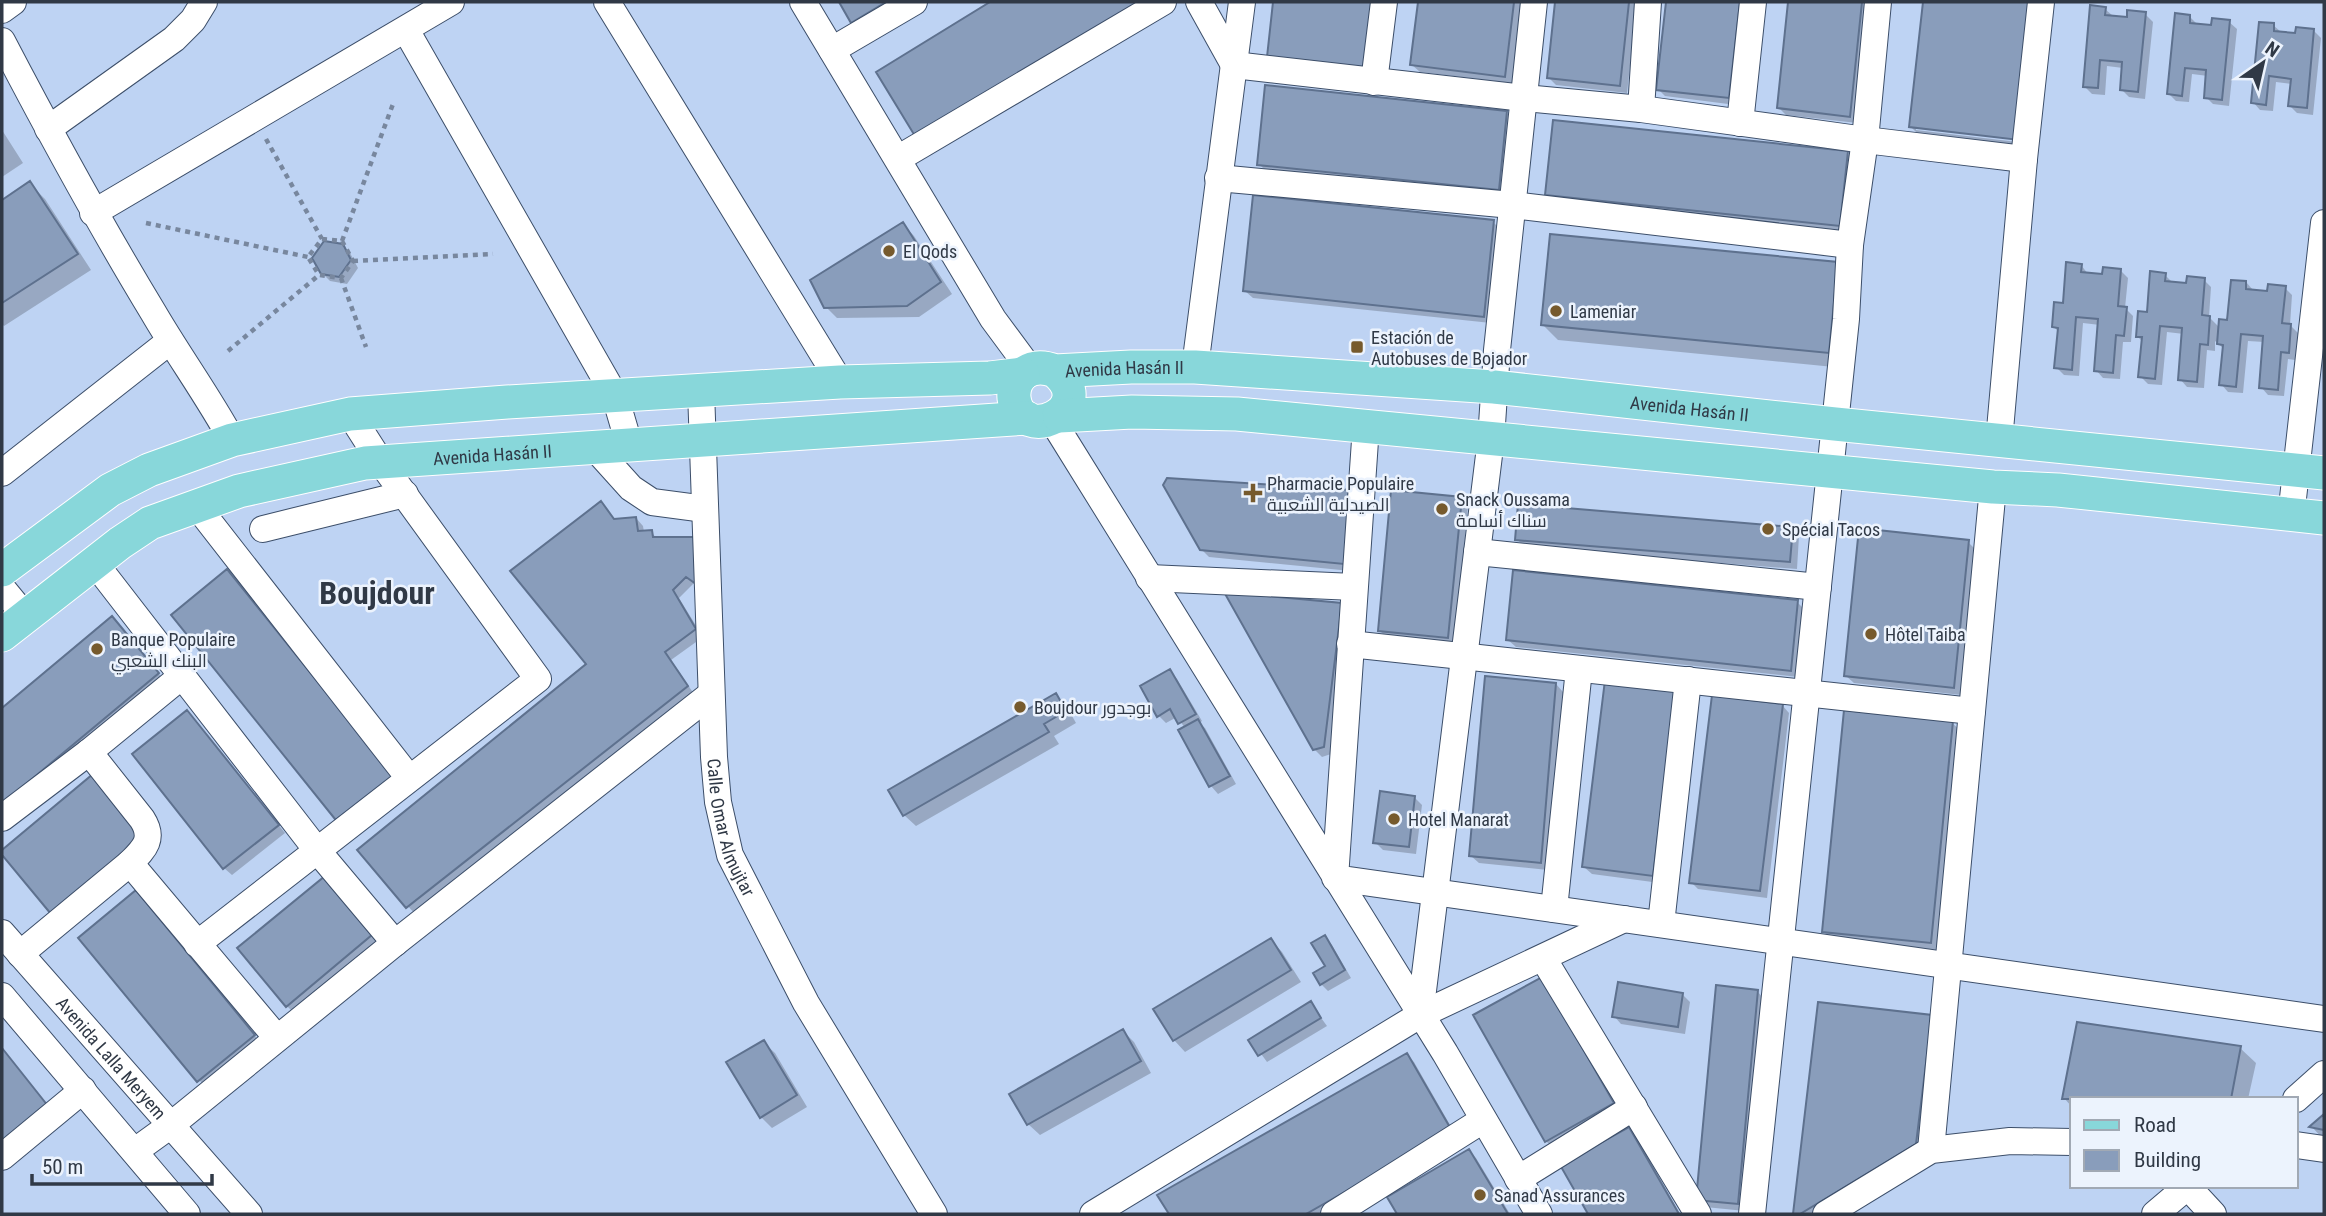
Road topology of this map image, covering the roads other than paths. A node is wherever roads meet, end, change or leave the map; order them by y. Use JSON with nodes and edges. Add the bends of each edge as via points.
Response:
{"nodes":[{"id":1,"x":13,"y":2,"type":"edge"},
{"id":2,"x":452,"y":2,"type":"edge"},
{"id":3,"x":607,"y":2,"type":"edge"},
{"id":4,"x":803,"y":2,"type":"edge"},
{"id":5,"x":914,"y":2,"type":"edge"},
{"id":6,"x":1163,"y":2,"type":"edge"},
{"id":7,"x":1199,"y":2,"type":"edge"},
{"id":8,"x":1242,"y":2,"type":"edge"},
{"id":9,"x":1384,"y":2,"type":"edge"},
{"id":10,"x":1534,"y":2,"type":"edge"},
{"id":11,"x":1648,"y":2,"type":"edge"},
{"id":12,"x":1754,"y":2,"type":"edge"},
{"id":13,"x":1878,"y":2,"type":"edge"},
{"id":14,"x":2041,"y":2,"type":"edge"},
{"id":15,"x":192,"y":8,"type":"edge"},
{"id":16,"x":2,"y":10,"type":"edge"},
{"id":17,"x":406,"y":30,"type":"junction"},
{"id":18,"x":2,"y":41,"type":"edge"},
{"id":19,"x":832,"y":50,"type":"junction"},
{"id":20,"x":1234,"y":65,"type":"junction"},
{"id":21,"x":1374,"y":82,"type":"junction"},
{"id":22,"x":1524,"y":98,"type":"junction"},
{"id":23,"x":1641,"y":109,"type":"junction"},
{"id":24,"x":1740,"y":123,"type":"junction"},
{"id":25,"x":48,"y":129,"type":"junction"},
{"id":26,"x":1865,"y":140,"type":"junction"},
{"id":27,"x":898,"y":159,"type":"junction"},
{"id":28,"x":2024,"y":159,"type":"junction"},
{"id":29,"x":1218,"y":178,"type":"junction"},
{"id":30,"x":1512,"y":205,"type":"junction"},
{"id":31,"x":93,"y":213,"type":"junction"},
{"id":32,"x":2324,"y":223,"type":"edge"},
{"id":33,"x":1850,"y":245,"type":"junction"},
{"id":34,"x":170,"y":341,"type":"junction"},
{"id":35,"x":1195,"y":367,"type":"junction"},
{"id":36,"x":1036,"y":372,"type":"junction"},
{"id":37,"x":840,"y":382,"type":"junction"},
{"id":38,"x":1494,"y":387,"type":"junction"},
{"id":39,"x":701,"y":391,"type":"junction"},
{"id":40,"x":615,"y":396,"type":"junction"},
{"id":41,"x":350,"y":414,"type":"junction"},
{"id":42,"x":1046,"y":418,"type":"junction"},
{"id":43,"x":1835,"y":424,"type":"junction"},
{"id":44,"x":1366,"y":426,"type":"junction"},
{"id":45,"x":1491,"y":439,"type":"junction"},
{"id":46,"x":232,"y":440,"type":"junction"},
{"id":47,"x":704,"y":440,"type":"junction"},
{"id":48,"x":1999,"y":441,"type":"junction"},
{"id":49,"x":629,"y":444,"type":"junction"},
{"id":50,"x":594,"y":447,"type":"junction"},
{"id":51,"x":380,"y":461,"type":"junction"},
{"id":52,"x":1830,"y":471,"type":"junction"},
{"id":53,"x":2309,"y":471,"type":"edge"},
{"id":54,"x":2,"y":473,"type":"edge"},
{"id":55,"x":1993,"y":487,"type":"junction"},
{"id":56,"x":405,"y":494,"type":"junction"},
{"id":57,"x":196,"y":505,"type":"junction"},
{"id":58,"x":705,"y":509,"type":"junction"},
{"id":59,"x":2291,"y":516,"type":"junction"},
{"id":60,"x":2324,"y":518,"type":"edge"},
{"id":61,"x":264,"y":529,"type":"dead end"},
{"id":62,"x":1477,"y":552,"type":"junction"},
{"id":63,"x":94,"y":562,"type":"junction"},
{"id":64,"x":2,"y":570,"type":"edge"},
{"id":65,"x":1149,"y":578,"type":"junction"},
{"id":66,"x":1354,"y":587,"type":"junction"},
{"id":67,"x":1818,"y":587,"type":"junction"},
{"id":68,"x":2,"y":588,"type":"edge"},
{"id":69,"x":13,"y":625,"type":"edge"},
{"id":70,"x":1350,"y":644,"type":"junction"},
{"id":71,"x":1464,"y":656,"type":"junction"},
{"id":72,"x":1579,"y":669,"type":"junction"},
{"id":73,"x":183,"y":675,"type":"junction"},
{"id":74,"x":1688,"y":680,"type":"junction"},
{"id":75,"x":1807,"y":693,"type":"junction"},
{"id":76,"x":710,"y":695,"type":"junction"},
{"id":77,"x":1972,"y":711,"type":"junction"},
{"id":78,"x":89,"y":751,"type":"junction"},
{"id":79,"x":409,"y":778,"type":"junction"},
{"id":80,"x":2,"y":818,"type":"edge"},
{"id":81,"x":316,"y":849,"type":"junction"},
{"id":82,"x":130,"y":863,"type":"junction"},
{"id":83,"x":1335,"y":878,"type":"junction"},
{"id":84,"x":1435,"y":892,"type":"junction"},
{"id":85,"x":1554,"y":909,"type":"junction"},
{"id":86,"x":1625,"y":919,"type":"junction"},
{"id":87,"x":1661,"y":924,"type":"junction"},
{"id":88,"x":2,"y":933,"type":"edge"},
{"id":89,"x":1780,"y":941,"type":"junction"},
{"id":90,"x":395,"y":943,"type":"junction"},
{"id":91,"x":197,"y":944,"type":"junction"},
{"id":92,"x":20,"y":954,"type":"junction"},
{"id":93,"x":1543,"y":958,"type":"junction"},
{"id":94,"x":1948,"y":965,"type":"junction"},
{"id":95,"x":2,"y":996,"type":"edge"},
{"id":96,"x":1420,"y":1015,"type":"junction"},
{"id":97,"x":2324,"y":1019,"type":"edge"},
{"id":98,"x":277,"y":1038,"type":"junction"},
{"id":99,"x":2324,"y":1074,"type":"edge"},
{"id":100,"x":83,"y":1090,"type":"junction"},
{"id":101,"x":2297,"y":1097,"type":"edge"},
{"id":102,"x":1634,"y":1107,"type":"junction"},
{"id":103,"x":1483,"y":1120,"type":"junction"},
{"id":104,"x":171,"y":1125,"type":"junction"},
{"id":105,"x":2070,"y":1142,"type":"edge"},
{"id":106,"x":2298,"y":1145,"type":"edge"},
{"id":107,"x":2324,"y":1149,"type":"edge"},
{"id":108,"x":1931,"y":1150,"type":"junction"},
{"id":109,"x":135,"y":1151,"type":"junction"},
{"id":110,"x":2,"y":1157,"type":"edge"},
{"id":111,"x":1517,"y":1179,"type":"junction"},
{"id":112,"x":2186,"y":1188,"type":"edge"},
{"id":113,"x":2190,"y":1188,"type":"edge"},
{"id":114,"x":1860,"y":1206,"type":"edge"},
{"id":115,"x":1121,"y":1207,"type":"edge"},
{"id":116,"x":1349,"y":1211,"type":"edge"},
{"id":117,"x":187,"y":1214,"type":"edge"},
{"id":118,"x":249,"y":1214,"type":"edge"},
{"id":119,"x":934,"y":1214,"type":"edge"},
{"id":120,"x":1093,"y":1214,"type":"edge"},
{"id":121,"x":1539,"y":1214,"type":"edge"},
{"id":122,"x":1698,"y":1214,"type":"edge"},
{"id":123,"x":1752,"y":1214,"type":"edge"},
{"id":124,"x":1826,"y":1214,"type":"edge"},
{"id":125,"x":2155,"y":1214,"type":"edge"},
{"id":126,"x":2213,"y":1214,"type":"edge"}],
"edges":[{"from":1,"to":16,"type":"street"},
{"from":2,"to":17,"type":"street"},
{"from":3,"to":37,"type":"street"},
{"from":4,"to":19,"type":"street"},
{"from":5,"to":19,"type":"street"},
{"from":6,"to":27,"type":"street"},
{"from":7,"to":20,"type":"street"},
{"from":8,"to":20,"type":"street"},
{"from":9,"to":21,"type":"street"},
{"from":10,"to":22,"type":"street"},
{"from":11,"to":23,"type":"street"},
{"from":12,"to":24,"type":"street"},
{"from":13,"to":26,"type":"street"},
{"from":14,"to":28,"type":"street"},
{"from":15,"to":25,"type":"street","via":[[174,39]]},
{"from":17,"to":31,"type":"street"},
{"from":17,"to":40,"type":"street"},
{"from":18,"to":25,"type":"street"},
{"from":19,"to":27,"type":"street"},
{"from":20,"to":21,"type":"street"},
{"from":20,"to":29,"type":"street"},
{"from":21,"to":22,"type":"street"},
{"from":22,"to":23,"type":"street"},
{"from":22,"to":30,"type":"street"},
{"from":23,"to":24,"type":"street"},
{"from":24,"to":26,"type":"street"},
{"from":25,"to":31,"type":"street"},
{"from":26,"to":28,"type":"street"},
{"from":26,"to":33,"type":"street"},
{"from":27,"to":36,"type":"street","via":[[993,319]]},
{"from":28,"to":48,"type":"street"},
{"from":29,"to":30,"type":"street"},
{"from":29,"to":35,"type":"street"},
{"from":30,"to":33,"type":"street"},
{"from":30,"to":38,"type":"street"},
{"from":31,"to":34,"type":"street"},
{"from":32,"to":53,"type":"street"},
{"from":33,"to":43,"type":"street"},
{"from":34,"to":46,"type":"street"},
{"from":34,"to":54,"type":"street"},
{"from":35,"to":36,"type":"main road","name":"Avenida Hasán II"},
{"from":35,"to":38,"type":"main road","name":"Avenida Hasán II"},
{"from":36,"to":37,"type":"main road","name":"Avenida Hasán II","via":[[990,378]]},
{"from":36,"to":42,"type":"main road","via":[[1014,389],[1014,397],[1016,405]]},
{"from":36,"to":42,"type":"main road","via":[[1062,377],[1069,393],[1068,401]]},
{"from":37,"to":39,"type":"main road","name":"Avenida Hasán II"},
{"from":38,"to":43,"type":"main road","name":"Avenida Hasán II"},
{"from":38,"to":45,"type":"street"},
{"from":39,"to":40,"type":"main road","name":"Avenida Hasán II"},
{"from":39,"to":47,"type":"street","name":"Calle Omar Almujtar"},
{"from":40,"to":41,"type":"main road","name":"Avenida Hasán II"},
{"from":40,"to":49,"type":"street"},
{"from":41,"to":46,"type":"main road","name":"Avenida Hasán II"},
{"from":41,"to":51,"type":"street"},
{"from":42,"to":44,"type":"main road","name":"Avenida Hasán II","via":[[1132,412],[1237,414]]},
{"from":42,"to":47,"type":"main road","name":"Avenida Hasán II"},
{"from":42,"to":65,"type":"street"},
{"from":43,"to":48,"type":"main road","name":"Avenida Hasán II"},
{"from":43,"to":52,"type":"street"},
{"from":44,"to":45,"type":"main road","name":"Avenida Hasán II"},
{"from":44,"to":66,"type":"street"},
{"from":45,"to":52,"type":"main road","name":"Avenida Hasán II"},
{"from":45,"to":62,"type":"street"},
{"from":46,"to":64,"type":"main road","name":"Avenida Hasán II","via":[[159,466],[110,490]]},
{"from":47,"to":49,"type":"main road","name":"Avenida Hasán II"},
{"from":47,"to":58,"type":"street","name":"Calle Omar Almujtar"},
{"from":48,"to":53,"type":"main road","name":"Avenida Hasán II"},
{"from":49,"to":50,"type":"main road","name":"Avenida Hasán II"},
{"from":50,"to":51,"type":"main road","name":"Avenida Hasán II"},
{"from":50,"to":58,"type":"street","via":[[631,488],[652,502]]},
{"from":51,"to":56,"type":"street"},
{"from":51,"to":57,"type":"main road","name":"Avenida Hasán II","via":[[251,488]]},
{"from":52,"to":55,"type":"main road","name":"Avenida Hasán II"},
{"from":52,"to":67,"type":"street"},
{"from":53,"to":59,"type":"street"},
{"from":55,"to":59,"type":"main road","name":"Avenida Hasán II"},
{"from":55,"to":77,"type":"street"},
{"from":56,"to":61,"type":"street"},
{"from":56,"to":79,"type":"street","via":[[538,679]]},
{"from":57,"to":63,"type":"main road","name":"Avenida Hasán II","via":[[150,523]]},
{"from":57,"to":79,"type":"street"},
{"from":58,"to":76,"type":"street","name":"Calle Omar Almujtar"},
{"from":59,"to":60,"type":"main road","name":"Avenida Hasán II"},
{"from":62,"to":67,"type":"street"},
{"from":62,"to":71,"type":"street"},
{"from":63,"to":69,"type":"main road","name":"Avenida Hasán II"},
{"from":63,"to":73,"type":"street"},
{"from":65,"to":66,"type":"street"},
{"from":65,"to":83,"type":"street"},
{"from":66,"to":70,"type":"street"},
{"from":67,"to":75,"type":"street"},
{"from":68,"to":69,"type":"street"},
{"from":70,"to":71,"type":"street"},
{"from":70,"to":83,"type":"street"},
{"from":71,"to":72,"type":"street"},
{"from":71,"to":84,"type":"street"},
{"from":72,"to":74,"type":"street"},
{"from":72,"to":85,"type":"street"},
{"from":73,"to":78,"type":"street"},
{"from":73,"to":81,"type":"street"},
{"from":74,"to":75,"type":"street"},
{"from":74,"to":87,"type":"street"},
{"from":75,"to":77,"type":"street"},
{"from":75,"to":89,"type":"street"},
{"from":76,"to":90,"type":"street"},
{"from":76,"to":119,"type":"street","name":"Calle Omar Almujtar","via":[[718,802],[730,855],[806,1003]]},
{"from":77,"to":94,"type":"street"},
{"from":78,"to":80,"type":"street"},
{"from":78,"to":82,"type":"street","via":[[147,827],[146,848]]},
{"from":79,"to":81,"type":"street"},
{"from":81,"to":90,"type":"street"},
{"from":81,"to":91,"type":"street"},
{"from":82,"to":91,"type":"street"},
{"from":82,"to":92,"type":"street"},
{"from":83,"to":84,"type":"street"},
{"from":83,"to":96,"type":"street"},
{"from":84,"to":85,"type":"street"},
{"from":84,"to":96,"type":"street"},
{"from":85,"to":86,"type":"street"},
{"from":86,"to":87,"type":"street"},
{"from":86,"to":93,"type":"street"},
{"from":87,"to":89,"type":"street"},
{"from":88,"to":92,"type":"street","name":"Avenida Lalla Meryem"},
{"from":89,"to":94,"type":"street"},
{"from":89,"to":123,"type":"street"},
{"from":90,"to":98,"type":"street"},
{"from":91,"to":98,"type":"street"},
{"from":92,"to":104,"type":"street","name":"Avenida Lalla Meryem"},
{"from":93,"to":96,"type":"street"},
{"from":93,"to":102,"type":"street"},
{"from":94,"to":97,"type":"street"},
{"from":94,"to":108,"type":"street"},
{"from":95,"to":100,"type":"street"},
{"from":96,"to":103,"type":"street"},
{"from":96,"to":115,"type":"street"},
{"from":98,"to":104,"type":"street"},
{"from":99,"to":101,"type":"street"},
{"from":100,"to":109,"type":"street"},
{"from":100,"to":110,"type":"street"},
{"from":102,"to":111,"type":"street"},
{"from":102,"to":122,"type":"street"},
{"from":103,"to":111,"type":"street"},
{"from":103,"to":116,"type":"street"},
{"from":104,"to":109,"type":"street"},
{"from":104,"to":118,"type":"street","name":"Avenida Lalla Meryem"},
{"from":105,"to":108,"type":"street","via":[[2010,1141]]},
{"from":106,"to":107,"type":"street"},
{"from":108,"to":114,"type":"street"},
{"from":109,"to":117,"type":"street"},
{"from":111,"to":121,"type":"street"},
{"from":112,"to":125,"type":"street"},
{"from":113,"to":126,"type":"street"},
{"from":114,"to":124,"type":"street"},
{"from":115,"to":120,"type":"street"}]}
